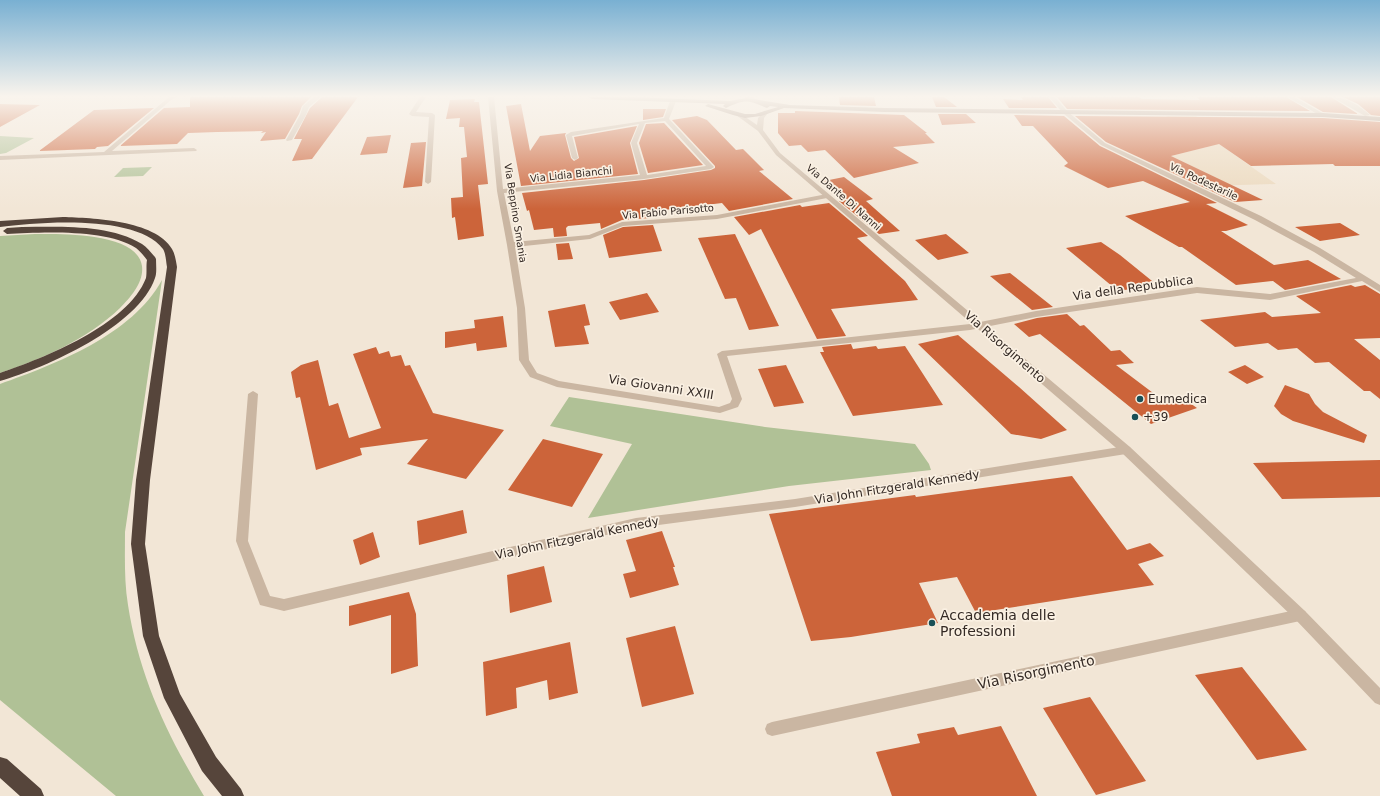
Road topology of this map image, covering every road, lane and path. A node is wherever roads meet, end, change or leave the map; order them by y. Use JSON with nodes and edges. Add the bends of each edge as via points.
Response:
{"nodes":[{"id":1,"x":128,"y":134,"type":"edge"},
{"id":2,"x":292,"y":134,"type":"edge"},
{"id":3,"x":431,"y":134,"type":"edge"},
{"id":4,"x":495,"y":134,"type":"edge"},
{"id":5,"x":570,"y":134,"type":"edge"},
{"id":6,"x":637,"y":134,"type":"edge"},
{"id":7,"x":680,"y":134,"type":"edge"},
{"id":8,"x":763,"y":134,"type":"edge"},
{"id":9,"x":1091,"y":134,"type":"edge"},
{"id":10,"x":289,"y":140,"type":"dead end"},
{"id":11,"x":194,"y":150,"type":"dead end"},
{"id":12,"x":105,"y":154,"type":"junction"},
{"id":13,"x":0,"y":158,"type":"edge"},
{"id":14,"x":575,"y":158,"type":"dead end"},
{"id":15,"x":644,"y":177,"type":"junction"},
{"id":16,"x":428,"y":182,"type":"dead end"},
{"id":17,"x":500,"y":191,"type":"junction"},
{"id":18,"x":827,"y":196,"type":"junction"},
{"id":19,"x":0,"y":224,"type":"edge"},
{"id":20,"x":0,"y":232,"type":"edge"},
{"id":21,"x":511,"y":245,"type":"junction"},
{"id":22,"x":920,"y":275,"type":"joint"},
{"id":23,"x":1361,"y":279,"type":"junction"},
{"id":24,"x":1380,"y":289,"type":"edge"},
{"id":25,"x":521,"y":308,"type":"joint"},
{"id":26,"x":980,"y":326,"type":"junction"},
{"id":27,"x":0,"y":377,"type":"edge"},
{"id":28,"x":253,"y":394,"type":"dead end"},
{"id":29,"x":1126,"y":450,"type":"junction"},
{"id":30,"x":1300,"y":615,"type":"junction"},
{"id":31,"x":1380,"y":698,"type":"edge"},
{"id":32,"x":772,"y":729,"type":"dead end"},
{"id":33,"x":0,"y":766,"type":"edge"},
{"id":34,"x":34,"y":796,"type":"edge"},
{"id":35,"x":234,"y":796,"type":"edge"}],
"edges":[{"from":1,"to":12,"type":"street"},
{"from":2,"to":10,"type":"street"},
{"from":3,"to":16,"type":"street"},
{"from":4,"to":17,"type":"street","name":"Via Beppino Smania"},
{"from":5,"to":14,"type":"street","name":"Via Lidia Bianchi"},
{"from":6,"to":15,"type":"street","via":[[634,143]]},
{"from":7,"to":15,"type":"street","name":"Via Lidia Bianchi","via":[[711,167]]},
{"from":8,"to":18,"type":"street","name":"Via Dante Di Nanni","via":[[778,154]]},
{"from":9,"to":23,"type":"street","name":"Via Podestarile","via":[[1103,144],[1258,218],[1317,250]]},
{"from":11,"to":12,"type":"street"},
{"from":12,"to":13,"type":"street"},
{"from":15,"to":17,"type":"street","name":"Via Lidia Bianchi"},
{"from":17,"to":21,"type":"street","name":"Via Beppino Smania"},
{"from":18,"to":21,"type":"street","name":"Via Fabio Parisotto","via":[[717,217],[622,224],[590,237]]},
{"from":18,"to":22,"type":"street","name":"Via Dante Di Nanni"},
{"from":19,"to":35,"type":"highway","via":[[61,220],[129,227],[154,237],[166,247],[171,258],[172,267],[143,480],[138,544],[151,636],[173,698],[208,764]]},
{"from":20,"to":27,"type":"highway","via":[[51,229],[106,234],[125,239],[141,248],[149,255],[153,264],[145,290],[112,323],[56,355]]},
{"from":21,"to":25,"type":"street","name":"Via Beppino Smania"},
{"from":22,"to":26,"type":"street","name":"Via Risorgimento"},
{"from":23,"to":24,"type":"street","name":"Via Podestarile"},
{"from":23,"to":26,"type":"street","name":"Via della Repubblica","via":[[1270,297],[1197,290],[1036,314]]},
{"from":25,"to":26,"type":"street","name":"Via Giovanni XXIII","via":[[524,360],[533,375],[557,384],[720,410],[734,405],[737,399],[722,354]]},
{"from":26,"to":29,"type":"street","name":"Via Risorgimento"},
{"from":28,"to":29,"type":"street","name":"Via John Fitzgerald Kennedy","via":[[242,541],[265,601],[284,605],[636,523],[795,503]]},
{"from":29,"to":30,"type":"street","name":"Via Risorgimento"},
{"from":30,"to":31,"type":"street","name":"Via Risorgimento"},
{"from":30,"to":32,"type":"street","name":"Via Risorgimento"},
{"from":33,"to":34,"type":"highway"}]}
